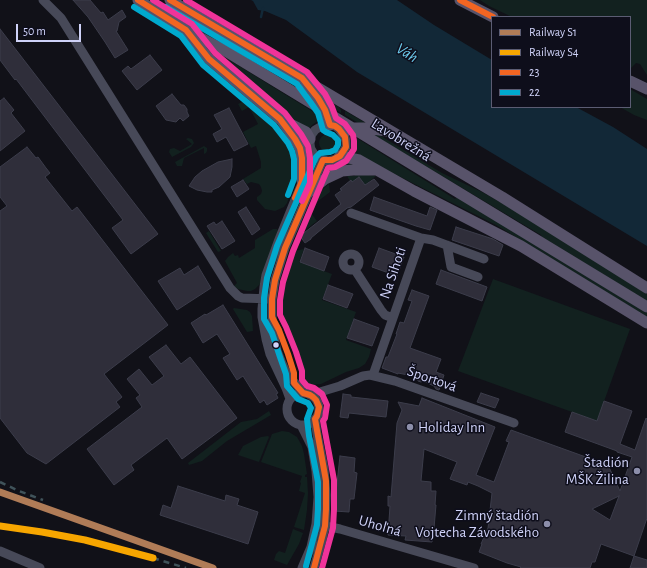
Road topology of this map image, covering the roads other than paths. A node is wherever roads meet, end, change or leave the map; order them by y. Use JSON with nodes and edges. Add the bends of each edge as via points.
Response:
{"nodes":[{"id":1,"x":43,"y":0,"type":"edge"},
{"id":2,"x":138,"y":0,"type":"edge"},
{"id":3,"x":170,"y":0,"type":"edge"},
{"id":4,"x":460,"y":0,"type":"edge"},
{"id":5,"x":491,"y":16,"type":"edge"},
{"id":6,"x":186,"y":30,"type":"junction"},
{"id":7,"x":302,"y":78,"type":"junction"},
{"id":8,"x":631,"y":82,"type":"edge"},
{"id":9,"x":647,"y":90,"type":"edge"},
{"id":10,"x":280,"y":119,"type":"junction"},
{"id":11,"x":330,"y":125,"type":"junction"},
{"id":12,"x":390,"y":131,"type":"junction"},
{"id":13,"x":343,"y":132,"type":"junction"},
{"id":14,"x":311,"y":144,"type":"junction"},
{"id":15,"x":340,"y":156,"type":"junction"},
{"id":16,"x":323,"y":160,"type":"junction"},
{"id":17,"x":375,"y":170,"type":"junction"},
{"id":18,"x":302,"y":181,"type":"junction"},
{"id":19,"x":309,"y":192,"type":"junction"},
{"id":20,"x":351,"y":213,"type":"dead end"},
{"id":21,"x":421,"y":238,"type":"junction"},
{"id":22,"x":448,"y":245,"type":"junction"},
{"id":23,"x":484,"y":259,"type":"dead end"},
{"id":24,"x":355,"y":270,"type":"dead end"},
{"id":25,"x":478,"y":277,"type":"dead end"},
{"id":26,"x":647,"y":288,"type":"edge"},
{"id":27,"x":263,"y":299,"type":"junction"},
{"id":28,"x":272,"y":299,"type":"junction"},
{"id":29,"x":647,"y":307,"type":"edge"},
{"id":30,"x":392,"y":318,"type":"junction"},
{"id":31,"x":647,"y":323,"type":"edge"},
{"id":32,"x":373,"y":376,"type":"junction"},
{"id":33,"x":340,"y":386,"type":"junction"},
{"id":34,"x":306,"y":394,"type":"junction"},
{"id":35,"x":290,"y":399,"type":"junction"},
{"id":36,"x":319,"y":407,"type":"junction"},
{"id":37,"x":315,"y":419,"type":"junction"},
{"id":38,"x":514,"y":423,"type":"dead end"},
{"id":39,"x":301,"y":425,"type":"junction"},
{"id":40,"x":320,"y":525,"type":"junction"},
{"id":41,"x":0,"y":551,"type":"edge"},
{"id":42,"x":40,"y":568,"type":"edge"},
{"id":43,"x":302,"y":568,"type":"edge"},
{"id":44,"x":314,"y":568,"type":"edge"},
{"id":45,"x":474,"y":568,"type":"edge"}],
"edges":[{"from":1,"to":27,"type":"street","via":[[62,18],[230,288],[242,298]]},
{"from":2,"to":6,"type":"main road","name":"Ľavobrežná"},
{"from":3,"to":7,"type":"main road","name":"Ľavobrežná"},
{"from":4,"to":5,"type":"main road"},
{"from":6,"to":10,"type":"main road","via":[[209,59]]},
{"from":6,"to":29,"type":"main road","name":"Ľavobrežná","via":[[224,50]]},
{"from":7,"to":11,"type":"main road","via":[[318,98]]},
{"from":7,"to":12,"type":"main road","name":"Ľavobrežná"},
{"from":8,"to":9,"type":"main road"},
{"from":10,"to":14,"type":"main road","via":[[306,132]]},
{"from":10,"to":18,"type":"main road","via":[[300,148]]},
{"from":11,"to":13,"type":"street"},
{"from":11,"to":14,"type":"street","via":[[315,130]]},
{"from":12,"to":13,"type":"main road","via":[[367,128]]},
{"from":12,"to":26,"type":"main road","name":"Ľavobrežná","via":[[514,204]]},
{"from":13,"to":15,"type":"street","via":[[346,147]]},
{"from":14,"to":16,"type":"street","via":[[314,154]]},
{"from":14,"to":18,"type":"street","via":[[312,158]]},
{"from":15,"to":16,"type":"street","via":[[332,160]]},
{"from":15,"to":17,"type":"main road","via":[[359,160]]},
{"from":16,"to":19,"type":"street"},
{"from":17,"to":19,"type":"main road","via":[[342,171],[325,179]]},
{"from":17,"to":31,"type":"main road","via":[[521,246]]},
{"from":18,"to":27,"type":"street","via":[[270,262]]},
{"from":19,"to":28,"type":"street","via":[[285,248]]},
{"from":20,"to":21,"type":"street","name":"Na Sihoti"},
{"from":21,"to":22,"type":"street","name":"Na Sihoti"},
{"from":21,"to":30,"type":"street","name":"Na Sihoti"},
{"from":22,"to":23,"type":"street","name":"Na Sihoti"},
{"from":22,"to":25,"type":"street","via":[[451,268]]},
{"from":24,"to":30,"type":"street","name":"Na Sihoti","via":[[381,310]]},
{"from":27,"to":28,"type":"street"},
{"from":27,"to":35,"type":"street","via":[[262,317],[270,354]]},
{"from":28,"to":34,"type":"street","via":[[277,351],[286,372]]},
{"from":30,"to":32,"type":"street","name":"Na Sihoti"},
{"from":32,"to":33,"type":"street","name":"Športová","via":[[363,376]]},
{"from":32,"to":38,"type":"street","name":"Športová","via":[[395,380]]},
{"from":33,"to":34,"type":"street","name":"Športová"},
{"from":33,"to":36,"type":"street","name":"Športová","via":[[327,396]]},
{"from":34,"to":35,"type":"street","via":[[296,395]]},
{"from":34,"to":36,"type":"street","via":[[316,400]]},
{"from":35,"to":39,"type":"street","via":[[286,409],[288,416],[296,424]]},
{"from":36,"to":37,"type":"street"},
{"from":37,"to":39,"type":"street","via":[[311,423]]},
{"from":37,"to":40,"type":"street","via":[[326,481]]},
{"from":39,"to":40,"type":"street","via":[[315,459]]},
{"from":40,"to":43,"type":"street"},
{"from":40,"to":44,"type":"street","via":[[322,540]]},
{"from":40,"to":45,"type":"street","name":"Uhoľná"},
{"from":41,"to":42,"type":"street"}]}
